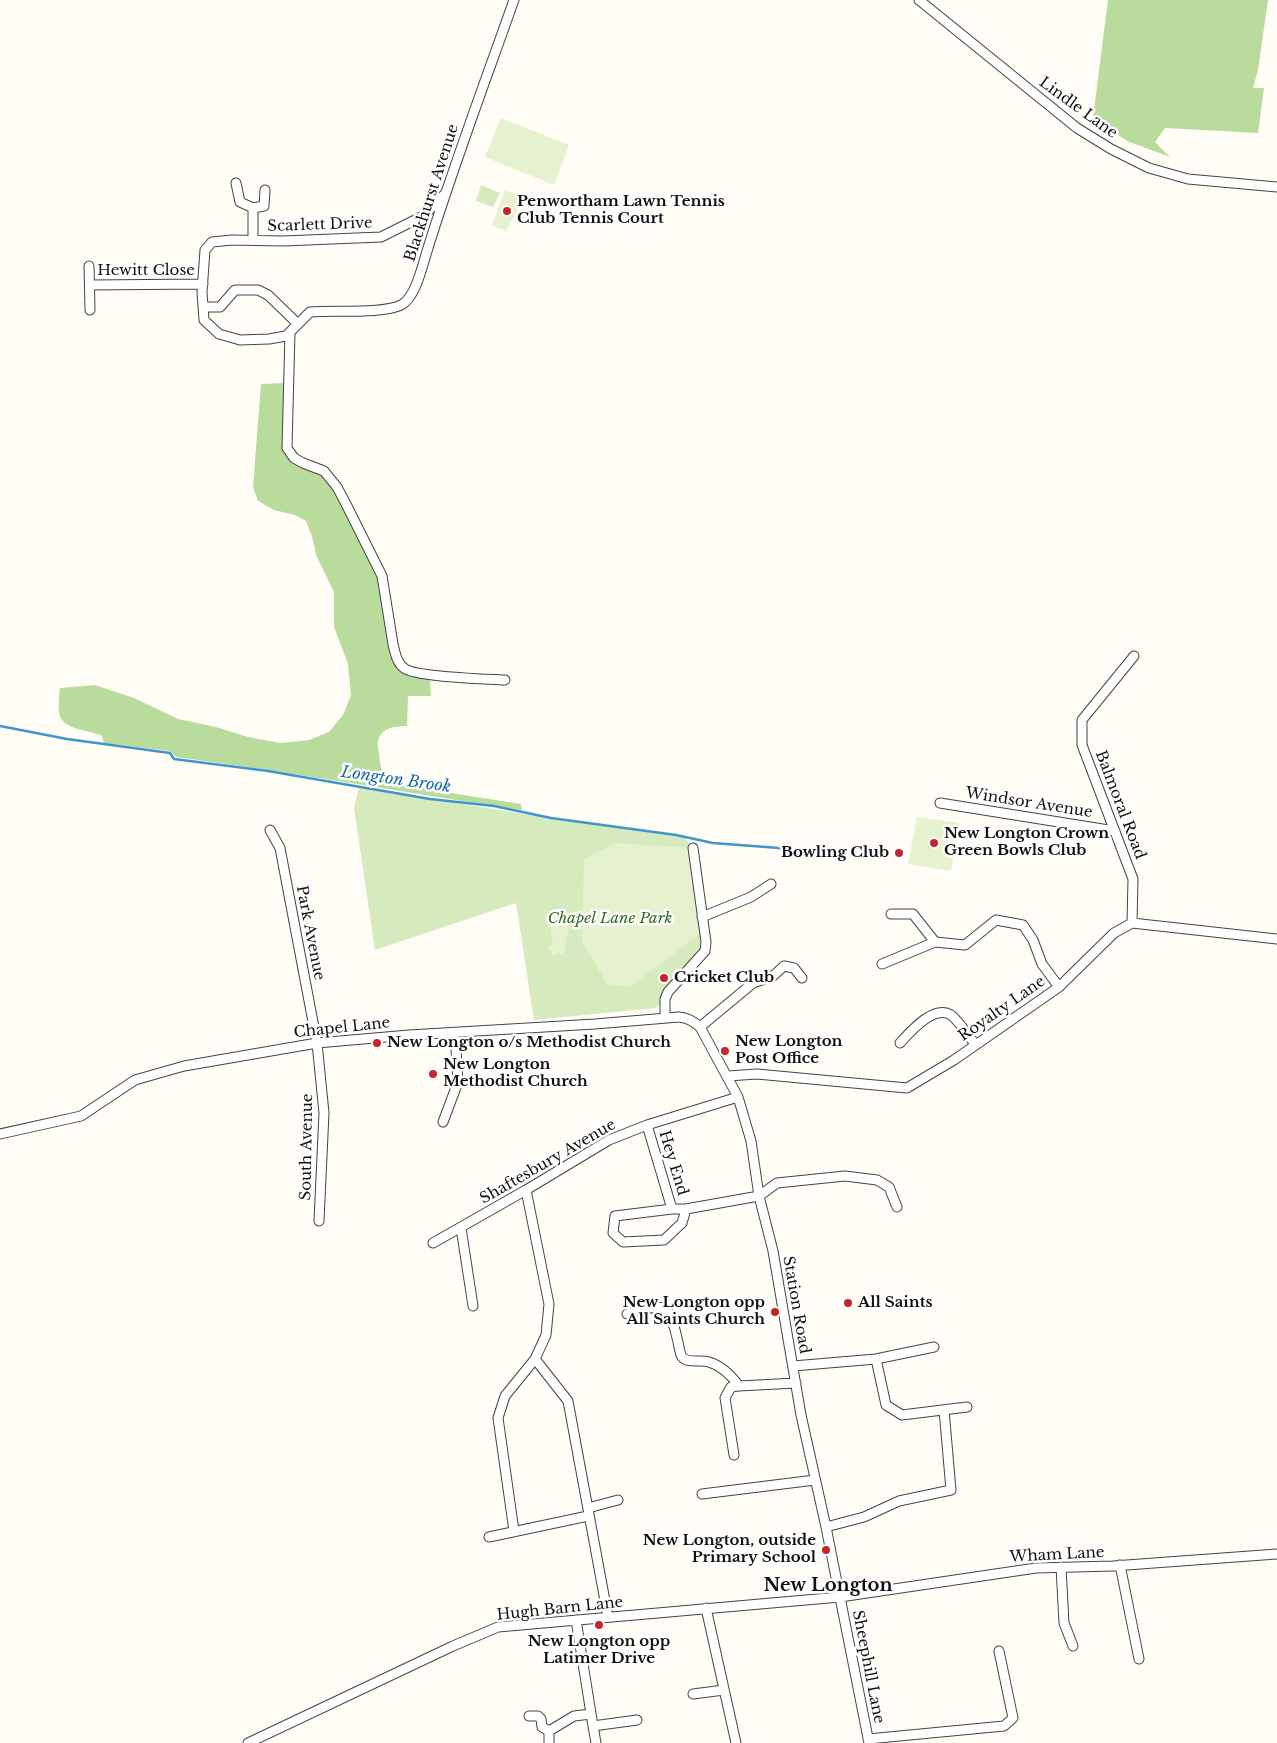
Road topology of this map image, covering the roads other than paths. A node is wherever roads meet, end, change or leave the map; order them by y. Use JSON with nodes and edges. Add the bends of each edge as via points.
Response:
{"nodes":[{"id":1,"x":514,"y":0,"type":"edge"},
{"id":2,"x":919,"y":0,"type":"edge"},
{"id":3,"x":236,"y":183,"type":"dead end"},
{"id":4,"x":1277,"y":186,"type":"edge"},
{"id":5,"x":265,"y":190,"type":"dead end"},
{"id":6,"x":445,"y":194,"type":"junction"},
{"id":7,"x":253,"y":208,"type":"junction"},
{"id":8,"x":253,"y":240,"type":"junction"},
{"id":9,"x":88,"y":266,"type":"dead end"},
{"id":10,"x":203,"y":284,"type":"junction"},
{"id":11,"x":90,"y":285,"type":"junction"},
{"id":12,"x":203,"y":307,"type":"junction"},
{"id":13,"x":90,"y":310,"type":"dead end"},
{"id":14,"x":298,"y":324,"type":"junction"},
{"id":15,"x":290,"y":332,"type":"junction"},
{"id":16,"x":1134,"y":656,"type":"dead end"},
{"id":17,"x":505,"y":680,"type":"dead end"},
{"id":18,"x":940,"y":803,"type":"dead end"},
{"id":19,"x":270,"y":830,"type":"dead end"},
{"id":20,"x":1115,"y":831,"type":"junction"},
{"id":21,"x":693,"y":848,"type":"dead end"},
{"id":22,"x":771,"y":884,"type":"dead end"},
{"id":23,"x":891,"y":914,"type":"dead end"},
{"id":24,"x":702,"y":917,"type":"junction"},
{"id":25,"x":1132,"y":923,"type":"junction"},
{"id":26,"x":1277,"y":939,"type":"edge"},
{"id":27,"x":935,"y":942,"type":"junction"},
{"id":28,"x":882,"y":964,"type":"dead end"},
{"id":29,"x":802,"y":978,"type":"dead end"},
{"id":30,"x":1059,"y":987,"type":"junction"},
{"id":31,"x":665,"y":1018,"type":"junction"},
{"id":32,"x":700,"y":1028,"type":"junction"},
{"id":33,"x":455,"y":1033,"type":"junction"},
{"id":34,"x":317,"y":1043,"type":"junction"},
{"id":35,"x":900,"y":1043,"type":"dead end"},
{"id":36,"x":976,"y":1045,"type":"junction"},
{"id":37,"x":728,"y":1076,"type":"junction"},
{"id":38,"x":738,"y":1097,"type":"junction"},
{"id":39,"x":443,"y":1122,"type":"dead end"},
{"id":40,"x":647,"y":1125,"type":"junction"},
{"id":41,"x":0,"y":1134,"type":"edge"},
{"id":42,"x":526,"y":1190,"type":"junction"},
{"id":43,"x":759,"y":1196,"type":"junction"},
{"id":44,"x":897,"y":1207,"type":"dead end"},
{"id":45,"x":672,"y":1209,"type":"junction"},
{"id":46,"x":686,"y":1209,"type":"junction"},
{"id":47,"x":319,"y":1220,"type":"dead end"},
{"id":48,"x":461,"y":1228,"type":"junction"},
{"id":49,"x":433,"y":1243,"type":"dead end"},
{"id":50,"x":473,"y":1306,"type":"dead end"},
{"id":51,"x":628,"y":1314,"type":"dead end"},
{"id":52,"x":934,"y":1347,"type":"dead end"},
{"id":53,"x":876,"y":1359,"type":"junction"},
{"id":54,"x":535,"y":1360,"type":"junction"},
{"id":55,"x":793,"y":1366,"type":"junction"},
{"id":56,"x":796,"y":1383,"type":"junction"},
{"id":57,"x":739,"y":1386,"type":"junction"},
{"id":58,"x":967,"y":1407,"type":"dead end"},
{"id":59,"x":944,"y":1410,"type":"junction"},
{"id":60,"x":734,"y":1456,"type":"dead end"},
{"id":61,"x":815,"y":1480,"type":"junction"},
{"id":62,"x":702,"y":1494,"type":"dead end"},
{"id":63,"x":618,"y":1500,"type":"dead end"},
{"id":64,"x":588,"y":1512,"type":"junction"},
{"id":65,"x":826,"y":1527,"type":"junction"},
{"id":66,"x":514,"y":1531,"type":"junction"},
{"id":67,"x":489,"y":1537,"type":"dead end"},
{"id":68,"x":1277,"y":1554,"type":"edge"},
{"id":69,"x":1120,"y":1566,"type":"junction"},
{"id":70,"x":1061,"y":1567,"type":"junction"},
{"id":71,"x":840,"y":1597,"type":"junction"},
{"id":72,"x":706,"y":1608,"type":"junction"},
{"id":73,"x":608,"y":1617,"type":"junction"},
{"id":74,"x":576,"y":1620,"type":"junction"},
{"id":75,"x":1073,"y":1646,"type":"dead end"},
{"id":76,"x":999,"y":1651,"type":"dead end"},
{"id":77,"x":1139,"y":1659,"type":"dead end"},
{"id":78,"x":724,"y":1690,"type":"junction"},
{"id":79,"x":692,"y":1694,"type":"dead end"},
{"id":80,"x":591,"y":1714,"type":"junction"},
{"id":81,"x":529,"y":1716,"type":"dead end"},
{"id":82,"x":637,"y":1720,"type":"dead end"},
{"id":83,"x":544,"y":1731,"type":"junction"},
{"id":84,"x":594,"y":1734,"type":"edge"},
{"id":85,"x":868,"y":1741,"type":"edge"},
{"id":86,"x":248,"y":1743,"type":"edge"},
{"id":87,"x":549,"y":1743,"type":"edge"},
{"id":88,"x":736,"y":1743,"type":"edge"}],
"edges":[{"from":1,"to":6,"type":"street","name":"Blackhurst Avenue"},
{"from":2,"to":4,"type":"street","name":"Lindle Lane","via":[[1077,128],[1111,149],[1149,168],[1188,179]]},
{"from":3,"to":7,"type":"street","via":[[240,202]]},
{"from":5,"to":7,"type":"street","via":[[264,206]]},
{"from":6,"to":8,"type":"street","name":"Scarlett Drive","via":[[423,216],[381,237]]},
{"from":6,"to":14,"type":"street","name":"Blackhurst Avenue","via":[[418,280],[402,305],[388,309],[310,312]]},
{"from":7,"to":8,"type":"street"},
{"from":8,"to":10,"type":"street","name":"Scarlett Drive","via":[[212,242],[205,250]]},
{"from":9,"to":11,"type":"street","name":"Hewitt Close"},
{"from":10,"to":11,"type":"street","name":"Hewitt Close"},
{"from":10,"to":12,"type":"street"},
{"from":11,"to":13,"type":"street","name":"Hewitt Close"},
{"from":12,"to":14,"type":"street","via":[[220,307],[235,290],[258,290],[268,295]]},
{"from":12,"to":15,"type":"street","via":[[204,320],[219,334],[240,340],[269,340]]},
{"from":14,"to":15,"type":"street"},
{"from":15,"to":17,"type":"street","via":[[286,448],[302,463],[324,471],[346,504],[382,576],[393,644],[400,664],[409,671],[434,675]]},
{"from":16,"to":20,"type":"street","name":"Balmoral Road","via":[[1082,720],[1082,746]]},
{"from":18,"to":20,"type":"street","name":"Windsor Avenue"},
{"from":19,"to":34,"type":"street","name":"Park Avenue","via":[[280,848]]},
{"from":20,"to":25,"type":"street","name":"Balmoral Road","via":[[1133,879]]},
{"from":21,"to":24,"type":"street"},
{"from":22,"to":24,"type":"street","via":[[751,897]]},
{"from":23,"to":27,"type":"street","via":[[912,914]]},
{"from":24,"to":31,"type":"street","via":[[706,950],[668,992]]},
{"from":25,"to":26,"type":"street"},
{"from":25,"to":30,"type":"street","name":"Royalty Lane","via":[[1114,933]]},
{"from":27,"to":28,"type":"street"},
{"from":27,"to":30,"type":"street","via":[[966,945],[996,920],[1023,925],[1042,964]]},
{"from":29,"to":32,"type":"street","via":[[794,968],[784,966],[773,976],[753,983]]},
{"from":30,"to":36,"type":"street","name":"Royalty Lane"},
{"from":31,"to":32,"type":"street","name":"Chapel Lane","via":[[686,1018]]},
{"from":31,"to":33,"type":"street","name":"Chapel Lane"},
{"from":32,"to":37,"type":"street","name":"Station Road"},
{"from":33,"to":34,"type":"street","name":"Chapel Lane"},
{"from":33,"to":39,"type":"street","via":[[458,1082]]},
{"from":34,"to":41,"type":"street","name":"Chapel Lane","via":[[184,1066],[136,1080],[80,1116]]},
{"from":34,"to":47,"type":"street","name":"South Avenue","via":[[324,1113]]},
{"from":35,"to":36,"type":"street","via":[[917,1025],[936,1013],[946,1012]]},
{"from":36,"to":37,"type":"street","name":"Royalty Lane","via":[[907,1088],[758,1074]]},
{"from":37,"to":38,"type":"street","name":"Station Road"},
{"from":38,"to":40,"type":"street","name":"Shaftesbury Avenue"},
{"from":38,"to":43,"type":"street","name":"Station Road","via":[[751,1141]]},
{"from":40,"to":42,"type":"street","name":"Shaftesbury Avenue","via":[[609,1140]]},
{"from":40,"to":45,"type":"street","name":"Hey End"},
{"from":42,"to":48,"type":"street","name":"Shaftesbury Avenue"},
{"from":42,"to":54,"type":"street","via":[[549,1304],[546,1335]]},
{"from":43,"to":44,"type":"street","via":[[777,1183],[845,1176],[877,1180],[889,1187]]},
{"from":43,"to":46,"type":"street"},
{"from":43,"to":55,"type":"street","name":"Station Road","via":[[773,1251]]},
{"from":45,"to":46,"type":"street"},
{"from":45,"to":46,"type":"street","via":[[615,1216],[613,1234],[624,1242],[664,1240],[682,1223]]},
{"from":48,"to":49,"type":"street","name":"Shaftesbury Avenue"},
{"from":48,"to":50,"type":"street"},
{"from":51,"to":57,"type":"street","via":[[666,1308],[684,1359],[715,1364],[731,1375]]},
{"from":52,"to":53,"type":"street"},
{"from":53,"to":55,"type":"street"},
{"from":53,"to":59,"type":"street","via":[[886,1405],[902,1414]]},
{"from":54,"to":64,"type":"street","via":[[568,1401]]},
{"from":54,"to":66,"type":"street","via":[[505,1396],[498,1418]]},
{"from":55,"to":56,"type":"street","name":"Station Road"},
{"from":56,"to":57,"type":"street"},
{"from":56,"to":61,"type":"street","name":"Station Road"},
{"from":57,"to":60,"type":"street","via":[[731,1388],[725,1398]]},
{"from":58,"to":59,"type":"street"},
{"from":59,"to":65,"type":"street","via":[[951,1490],[899,1501],[864,1517]]},
{"from":61,"to":62,"type":"street"},
{"from":61,"to":65,"type":"street","name":"Station Road"},
{"from":63,"to":64,"type":"street"},
{"from":64,"to":66,"type":"street"},
{"from":64,"to":73,"type":"street"},
{"from":65,"to":71,"type":"street","name":"Station Road"},
{"from":66,"to":67,"type":"street"},
{"from":68,"to":69,"type":"street","name":"Wham Lane"},
{"from":69,"to":70,"type":"street","name":"Wham Lane"},
{"from":69,"to":77,"type":"street"},
{"from":70,"to":71,"type":"street","name":"Wham Lane","via":[[979,1575]]},
{"from":70,"to":75,"type":"street","via":[[1064,1623]]},
{"from":71,"to":72,"type":"street","name":"Hugh Barn Lane"},
{"from":71,"to":85,"type":"street","name":"Sheephill Lane"},
{"from":72,"to":73,"type":"street","name":"Hugh Barn Lane"},
{"from":72,"to":78,"type":"street"},
{"from":73,"to":74,"type":"street","name":"Hugh Barn Lane"},
{"from":74,"to":80,"type":"street"},
{"from":74,"to":86,"type":"street","name":"Hugh Barn Lane","via":[[498,1627]]},
{"from":76,"to":85,"type":"street","via":[[1014,1718],[1004,1726]]},
{"from":78,"to":79,"type":"street"},
{"from":78,"to":88,"type":"street"},
{"from":80,"to":83,"type":"street","via":[[574,1716]]},
{"from":80,"to":84,"type":"street"},
{"from":81,"to":83,"type":"street","via":[[538,1716]]},
{"from":82,"to":84,"type":"street"},
{"from":83,"to":87,"type":"street"}]}
